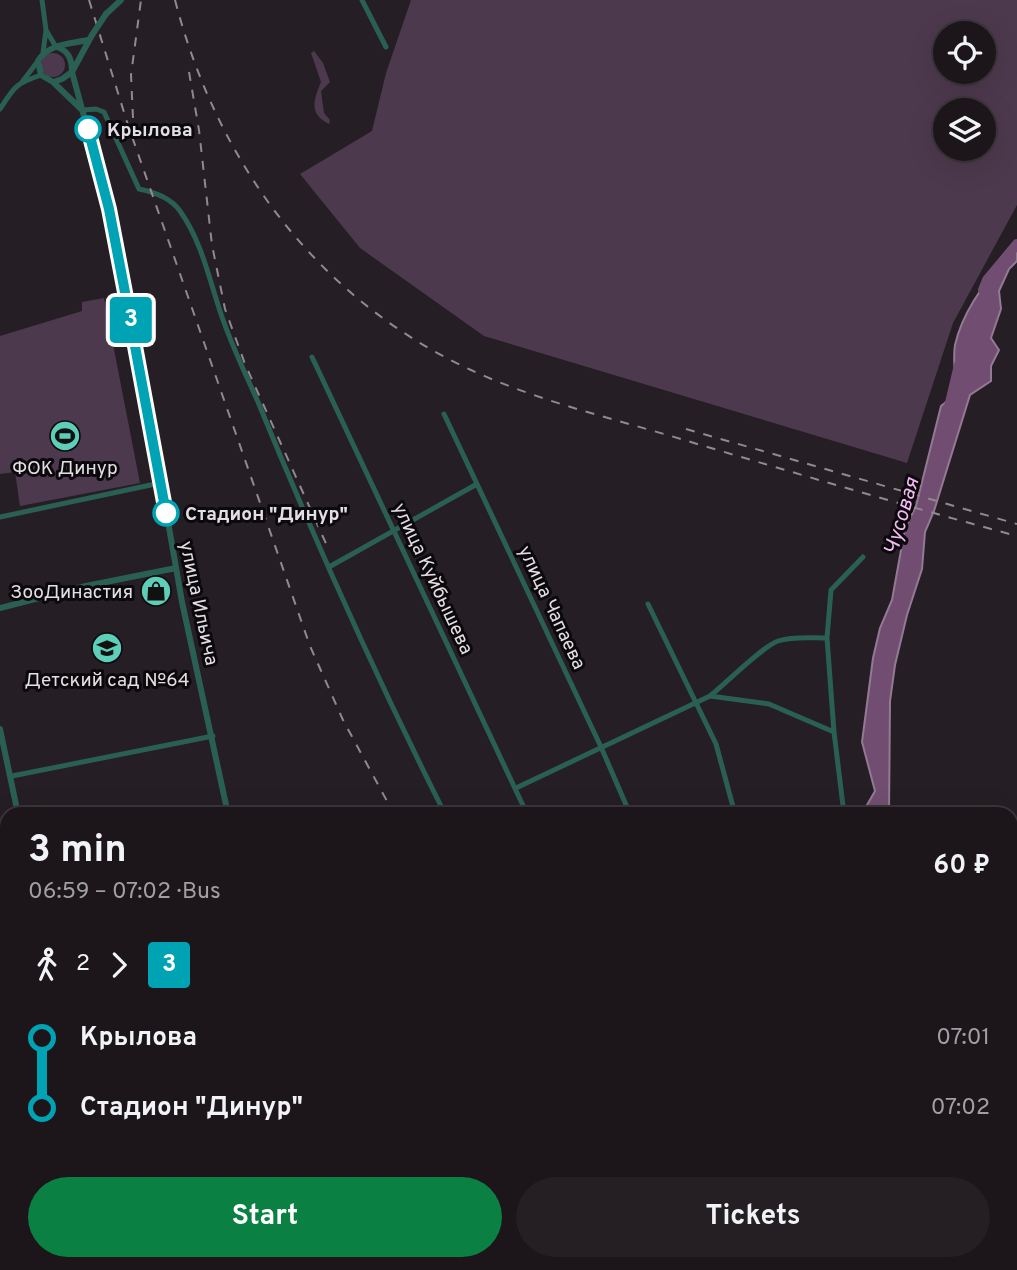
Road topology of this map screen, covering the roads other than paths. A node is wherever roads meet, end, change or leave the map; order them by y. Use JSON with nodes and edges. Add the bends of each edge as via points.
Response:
{"nodes":[{"id":1,"x":42,"y":0,"type":"edge"},
{"id":2,"x":121,"y":0,"type":"edge"},
{"id":3,"x":362,"y":0,"type":"edge"},
{"id":4,"x":46,"y":30,"type":"junction"},
{"id":5,"x":90,"y":38,"type":"junction"},
{"id":6,"x":56,"y":47,"type":"junction"},
{"id":7,"x":386,"y":47,"type":"dead end"},
{"id":8,"x":43,"y":53,"type":"junction"},
{"id":9,"x":38,"y":61,"type":"junction"},
{"id":10,"x":72,"y":72,"type":"junction"},
{"id":11,"x":41,"y":75,"type":"junction"},
{"id":12,"x":22,"y":82,"type":"junction"},
{"id":13,"x":53,"y":82,"type":"junction"},
{"id":14,"x":0,"y":109,"type":"edge"},
{"id":15,"x":83,"y":110,"type":"junction"},
{"id":16,"x":312,"y":356,"type":"dead end"},
{"id":17,"x":444,"y":414,"type":"dead end"},
{"id":18,"x":160,"y":483,"type":"junction"},
{"id":19,"x":477,"y":484,"type":"junction"},
{"id":20,"x":0,"y":517,"type":"edge"},
{"id":21,"x":394,"y":530,"type":"junction"},
{"id":22,"x":863,"y":557,"type":"dead end"},
{"id":23,"x":329,"y":567,"type":"junction"},
{"id":24,"x":176,"y":568,"type":"junction"},
{"id":25,"x":648,"y":604,"type":"dead end"},
{"id":26,"x":0,"y":608,"type":"edge"},
{"id":27,"x":827,"y":638,"type":"junction"},
{"id":28,"x":710,"y":696,"type":"junction"},
{"id":29,"x":695,"y":704,"type":"junction"},
{"id":30,"x":834,"y":732,"type":"junction"},
{"id":31,"x":0,"y":733,"type":"edge"},
{"id":32,"x":213,"y":737,"type":"junction"},
{"id":33,"x":601,"y":747,"type":"junction"},
{"id":34,"x":12,"y":776,"type":"junction"},
{"id":35,"x":516,"y":788,"type":"junction"},
{"id":36,"x":17,"y":807,"type":"edge"},
{"id":37,"x":227,"y":807,"type":"edge"},
{"id":38,"x":442,"y":807,"type":"edge"},
{"id":39,"x":524,"y":807,"type":"edge"},
{"id":40,"x":627,"y":807,"type":"edge"},
{"id":41,"x":734,"y":807,"type":"edge"},
{"id":42,"x":843,"y":807,"type":"edge"}],
"edges":[{"from":1,"to":4,"type":"street"},
{"from":2,"to":5,"type":"street","bridge":true},
{"from":3,"to":7,"type":"street"},
{"from":4,"to":6,"type":"street"},
{"from":4,"to":8,"type":"street"},
{"from":5,"to":6,"type":"street"},
{"from":5,"to":10,"type":"street"},
{"from":6,"to":8,"type":"street"},
{"from":6,"to":10,"type":"street","via":[[68,54]]},
{"from":8,"to":9,"type":"street"},
{"from":9,"to":11,"type":"street"},
{"from":9,"to":12,"type":"street"},
{"from":10,"to":13,"type":"street"},
{"from":10,"to":15,"type":"street","name":"улица Ильича"},
{"from":11,"to":12,"type":"street"},
{"from":11,"to":13,"type":"street"},
{"from":12,"to":14,"type":"street"},
{"from":13,"to":15,"type":"street"},
{"from":15,"to":18,"type":"street","name":"улица Ильича","via":[[109,209]]},
{"from":15,"to":23,"type":"street","via":[[104,113],[139,189],[172,202],[190,226],[208,266],[221,314]]},
{"from":16,"to":21,"type":"street","name":"улица Куйбышева"},
{"from":17,"to":19,"type":"street","name":"улица Чапаева"},
{"from":18,"to":20,"type":"street"},
{"from":18,"to":24,"type":"street","name":"улица Ильича"},
{"from":19,"to":21,"type":"street"},
{"from":19,"to":33,"type":"street","name":"улица Чапаева"},
{"from":21,"to":23,"type":"street"},
{"from":21,"to":35,"type":"street","name":"улица Куйбышева"},
{"from":22,"to":27,"type":"street","via":[[831,590]]},
{"from":23,"to":38,"type":"street"},
{"from":24,"to":26,"type":"street"},
{"from":24,"to":32,"type":"street","name":"улица Ильича"},
{"from":25,"to":29,"type":"street"},
{"from":27,"to":28,"type":"street","via":[[779,640]]},
{"from":27,"to":30,"type":"street"},
{"from":28,"to":29,"type":"street"},
{"from":28,"to":30,"type":"street","via":[[769,704]]},
{"from":29,"to":33,"type":"street"},
{"from":29,"to":41,"type":"street","via":[[716,744]]},
{"from":30,"to":42,"type":"street"},
{"from":31,"to":34,"type":"street"},
{"from":32,"to":34,"type":"street"},
{"from":32,"to":37,"type":"street","name":"улица Ильича"},
{"from":33,"to":35,"type":"street"},
{"from":33,"to":40,"type":"street","name":"улица Чапаева"},
{"from":34,"to":36,"type":"street"},
{"from":35,"to":39,"type":"street","name":"улица Куйбышева"}]}
